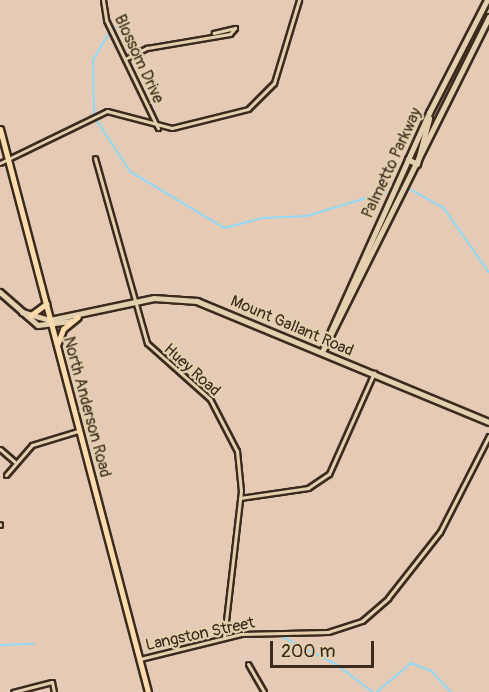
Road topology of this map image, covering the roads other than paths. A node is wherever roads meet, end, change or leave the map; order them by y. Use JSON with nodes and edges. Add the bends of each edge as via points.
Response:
{"nodes":[{"id":1,"x":103,"y":0,"type":"edge"},
{"id":2,"x":299,"y":0,"type":"edge"},
{"id":3,"x":487,"y":0,"type":"edge"},
{"id":4,"x":489,"y":17,"type":"edge"},
{"id":5,"x":214,"y":33,"type":"junction"},
{"id":6,"x":125,"y":59,"type":"junction"},
{"id":7,"x":431,"y":109,"type":"junction"},
{"id":8,"x":158,"y":128,"type":"junction"},
{"id":9,"x":0,"y":129,"type":"edge"},
{"id":10,"x":95,"y":158,"type":"dead end"},
{"id":11,"x":8,"y":159,"type":"junction"},
{"id":12,"x":408,"y":159,"type":"junction"},
{"id":13,"x":0,"y":163,"type":"edge"},
{"id":14,"x":417,"y":164,"type":"junction"},
{"id":15,"x":0,"y":292,"type":"edge"},
{"id":16,"x":133,"y":303,"type":"junction"},
{"id":17,"x":46,"y":304,"type":"junction"},
{"id":18,"x":22,"y":312,"type":"junction"},
{"id":19,"x":31,"y":315,"type":"junction"},
{"id":20,"x":78,"y":317,"type":"junction"},
{"id":21,"x":51,"y":324,"type":"junction"},
{"id":22,"x":327,"y":340,"type":"junction"},
{"id":23,"x":57,"y":347,"type":"junction"},
{"id":24,"x":322,"y":352,"type":"junction"},
{"id":25,"x":374,"y":374,"type":"junction"},
{"id":26,"x":489,"y":422,"type":"edge"},
{"id":27,"x":79,"y":431,"type":"junction"},
{"id":28,"x":489,"y":436,"type":"edge"},
{"id":29,"x":0,"y":449,"type":"edge"},
{"id":30,"x":15,"y":462,"type":"junction"},
{"id":31,"x":6,"y":475,"type":"dead end"},
{"id":32,"x":240,"y":498,"type":"junction"},
{"id":33,"x":224,"y":638,"type":"junction"},
{"id":34,"x":140,"y":659,"type":"junction"},
{"id":35,"x":248,"y":664,"type":"dead end"},
{"id":36,"x":13,"y":692,"type":"edge"},
{"id":37,"x":54,"y":692,"type":"edge"},
{"id":38,"x":148,"y":692,"type":"edge"},
{"id":39,"x":264,"y":692,"type":"edge"}],
"edges":[{"from":1,"to":6,"type":"street","name":"Blossom Drive"},
{"from":2,"to":8,"type":"street","via":[[274,83],[260,102],[229,116]]},
{"from":3,"to":7,"type":"street","name":"Palmetto Parkway"},
{"from":4,"to":14,"type":"street","name":"Palmetto Parkway"},
{"from":5,"to":5,"type":"street","via":[[230,34],[235,28],[227,26]]},
{"from":5,"to":6,"type":"street","via":[[147,48]]},
{"from":6,"to":8,"type":"street","name":"Blossom Drive"},
{"from":7,"to":12,"type":"street","name":"Palmetto Parkway"},
{"from":7,"to":14,"type":"street"},
{"from":8,"to":11,"type":"street","via":[[108,111]]},
{"from":9,"to":11,"type":"main road","name":"North Anderson Road"},
{"from":10,"to":16,"type":"street","name":"Huey Road"},
{"from":11,"to":13,"type":"street"},
{"from":11,"to":17,"type":"main road","name":"North Anderson Road"},
{"from":12,"to":14,"type":"street"},
{"from":12,"to":22,"type":"street","name":"Palmetto Parkway"},
{"from":14,"to":22,"type":"street","name":"Palmetto Parkway"},
{"from":15,"to":18,"type":"street","name":"Mount Gallant Road"},
{"from":16,"to":20,"type":"street","name":"Mount Gallant Road"},
{"from":16,"to":24,"type":"street","name":"Mount Gallant Road","via":[[197,301]]},
{"from":16,"to":32,"type":"street","name":"Huey Road","via":[[147,343],[224,418],[238,457]]},
{"from":17,"to":19,"type":"main road"},
{"from":17,"to":21,"type":"main road","name":"North Anderson Road"},
{"from":18,"to":19,"type":"street","name":"Mount Gallant Road"},
{"from":18,"to":21,"type":"street","name":"Mount Gallant Road","via":[[38,325]]},
{"from":19,"to":21,"type":"street","name":"Mount Gallant Road"},
{"from":20,"to":21,"type":"street","name":"Mount Gallant Road"},
{"from":20,"to":23,"type":"main road","via":[[63,329]]},
{"from":21,"to":23,"type":"main road","name":"North Anderson Road"},
{"from":22,"to":24,"type":"street","name":"Palmetto Parkway"},
{"from":23,"to":27,"type":"main road","name":"North Anderson Road"},
{"from":24,"to":25,"type":"street","name":"Mount Gallant Road"},
{"from":25,"to":26,"type":"street","name":"Mount Gallant Road"},
{"from":25,"to":32,"type":"street","via":[[329,474],[308,488]]},
{"from":27,"to":30,"type":"street","via":[[32,445]]},
{"from":27,"to":34,"type":"main road","name":"North Anderson Road"},
{"from":28,"to":33,"type":"street","name":"Langston Street","via":[[440,532],[374,612],[328,632]]},
{"from":29,"to":30,"type":"street"},
{"from":30,"to":31,"type":"street"},
{"from":32,"to":33,"type":"street","name":"Huey Road"},
{"from":33,"to":34,"type":"street","name":"Langston Street"},
{"from":34,"to":38,"type":"main road","name":"North Anderson Road"},
{"from":35,"to":39,"type":"street"},
{"from":36,"to":37,"type":"street","via":[[52,682]]}]}
